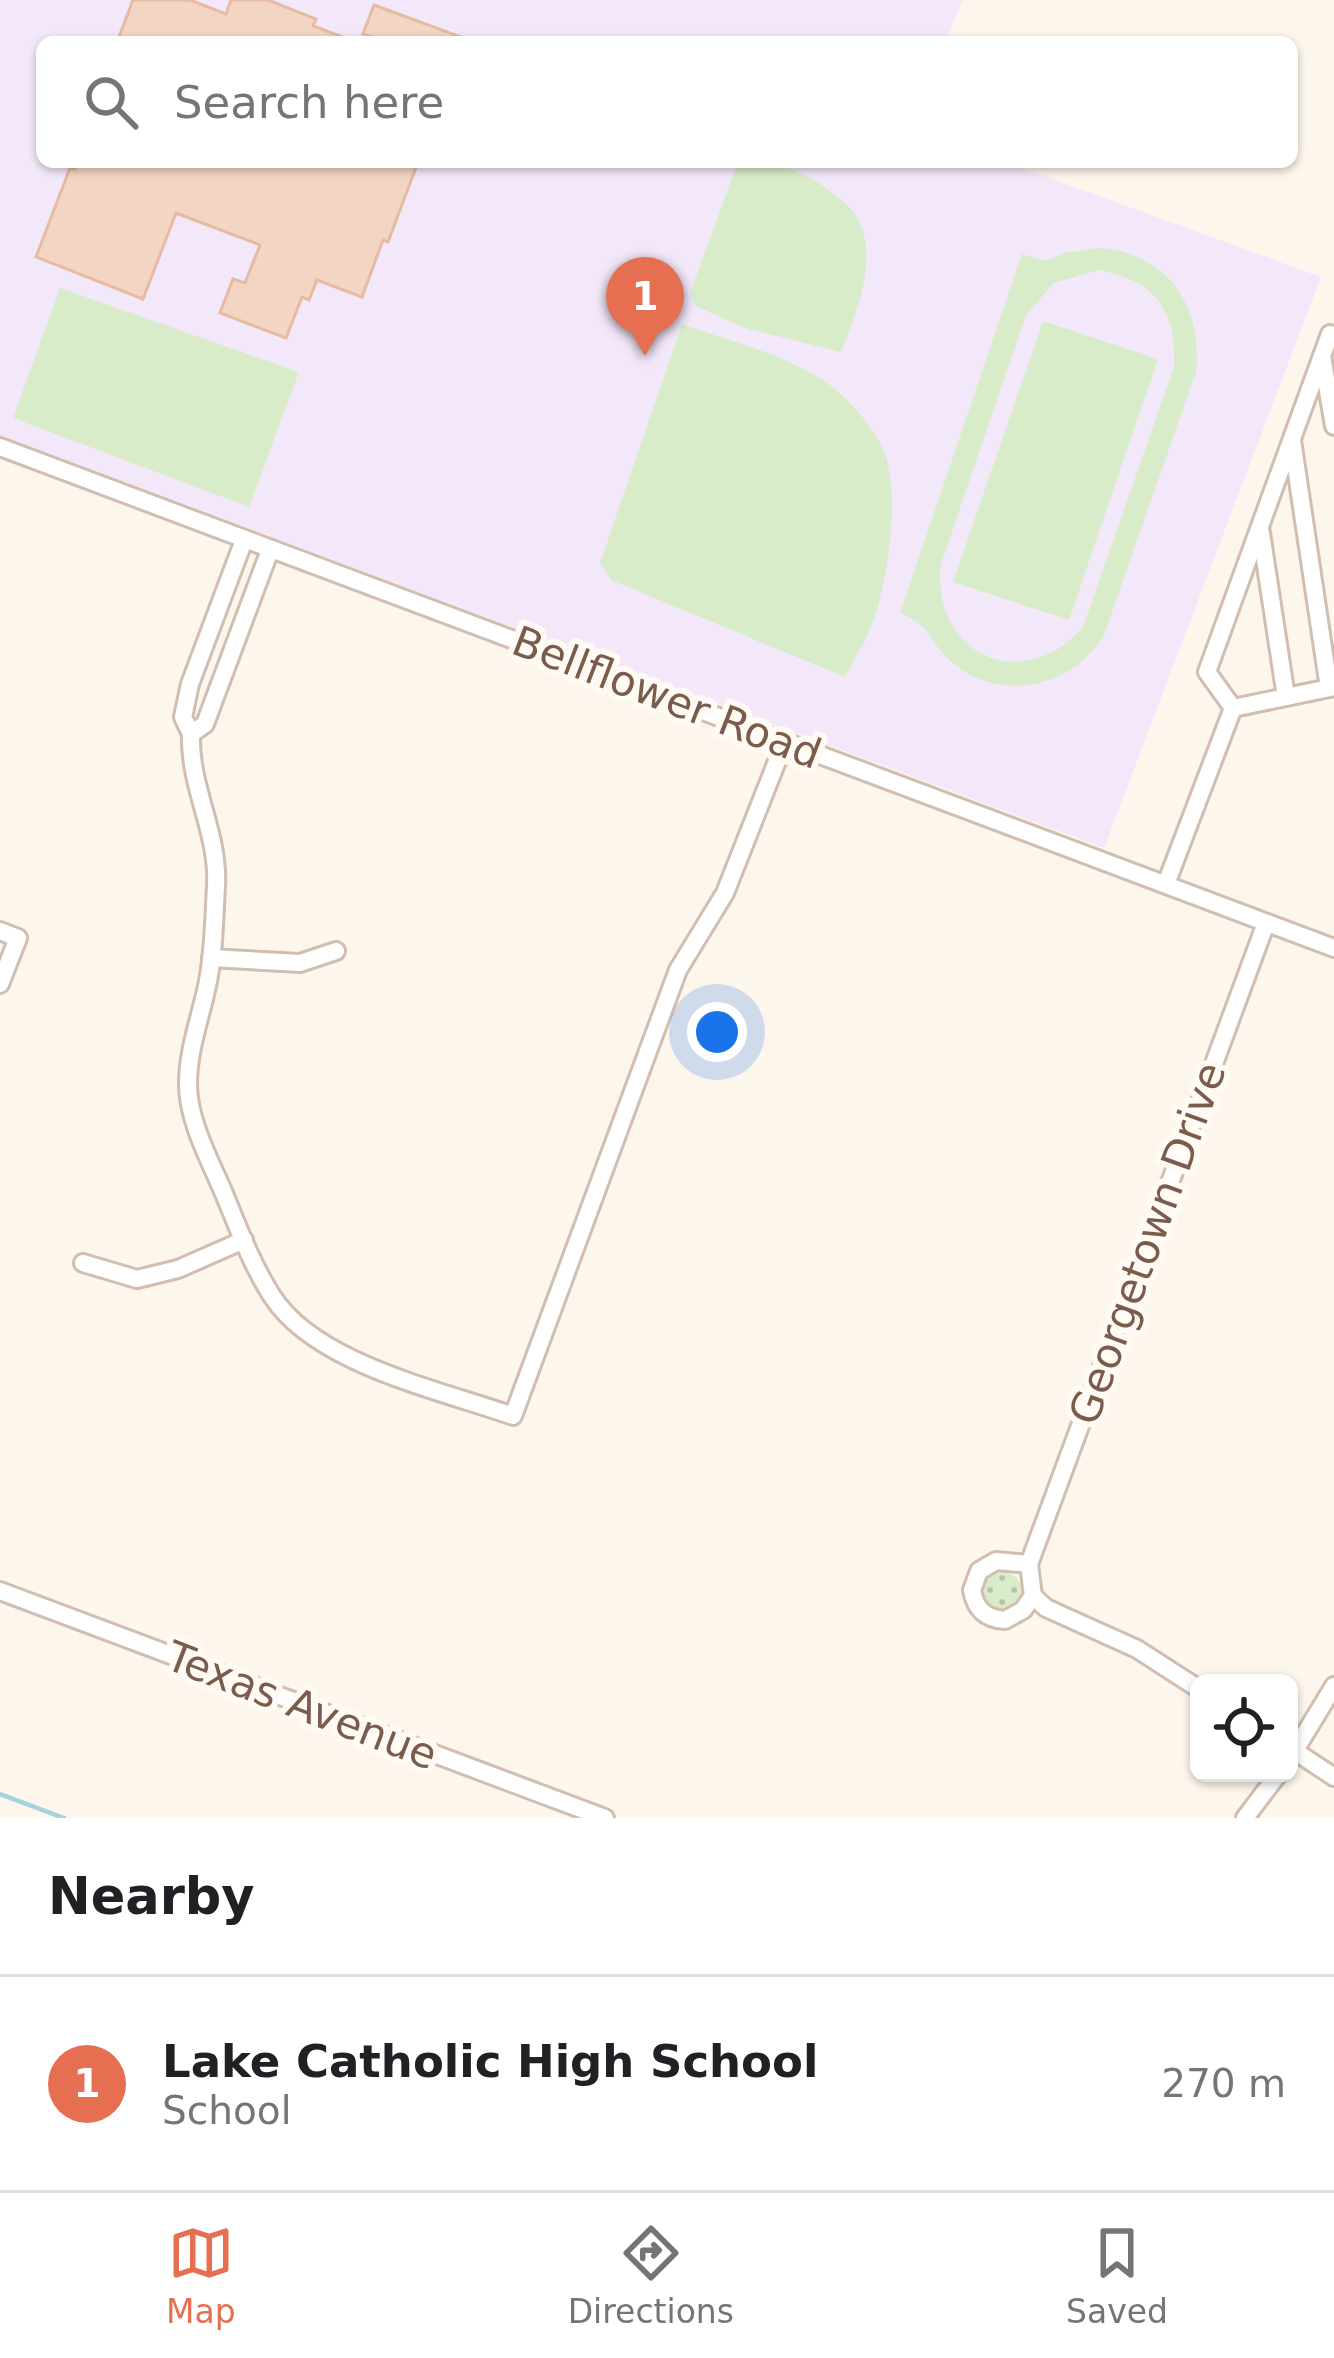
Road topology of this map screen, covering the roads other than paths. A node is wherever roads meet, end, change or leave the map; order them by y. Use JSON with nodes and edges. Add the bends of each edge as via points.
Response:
{"nodes":[{"id":1,"x":1334,"y":336,"type":"edge"},
{"id":2,"x":1322,"y":355,"type":"junction"},
{"id":3,"x":1334,"y":426,"type":"edge"},
{"id":4,"x":1292,"y":439,"type":"junction"},
{"id":5,"x":0,"y":447,"type":"edge"},
{"id":6,"x":1260,"y":526,"type":"junction"},
{"id":7,"x":244,"y":540,"type":"junction"},
{"id":8,"x":270,"y":550,"type":"junction"},
{"id":9,"x":1331,"y":688,"type":"edge"},
{"id":10,"x":1286,"y":697,"type":"junction"},
{"id":11,"x":1233,"y":707,"type":"junction"},
{"id":12,"x":191,"y":734,"type":"junction"},
{"id":13,"x":785,"y":741,"type":"junction"},
{"id":14,"x":1166,"y":884,"type":"junction"},
{"id":15,"x":1266,"y":923,"type":"junction"},
{"id":16,"x":0,"y":932,"type":"edge"},
{"id":17,"x":1334,"y":948,"type":"edge"},
{"id":18,"x":336,"y":951,"type":"dead end"},
{"id":19,"x":212,"y":958,"type":"junction"},
{"id":20,"x":0,"y":984,"type":"edge"},
{"id":21,"x":244,"y":1240,"type":"junction"},
{"id":22,"x":83,"y":1262,"type":"dead end"},
{"id":23,"x":1028,"y":1564,"type":"junction"},
{"id":24,"x":0,"y":1591,"type":"edge"},
{"id":25,"x":1033,"y":1596,"type":"junction"},
{"id":26,"x":1190,"y":1683,"type":"edge"},
{"id":27,"x":1334,"y":1686,"type":"edge"},
{"id":28,"x":1298,"y":1742,"type":"edge"},
{"id":29,"x":1298,"y":1757,"type":"edge"},
{"id":30,"x":1334,"y":1777,"type":"edge"},
{"id":31,"x":1272,"y":1782,"type":"edge"},
{"id":32,"x":604,"y":1818,"type":"edge"},
{"id":33,"x":1245,"y":1818,"type":"edge"}],
"edges":[{"from":1,"to":2,"type":"street"},
{"from":2,"to":3,"type":"street"},
{"from":2,"to":4,"type":"street"},
{"from":4,"to":6,"type":"street"},
{"from":4,"to":9,"type":"street"},
{"from":5,"to":7,"type":"street","name":"Bellflower Road"},
{"from":6,"to":10,"type":"street"},
{"from":6,"to":11,"type":"street","via":[[1208,672]]},
{"from":7,"to":8,"type":"street","name":"Bellflower Road"},
{"from":7,"to":12,"type":"street","via":[[190,684],[183,718]]},
{"from":8,"to":12,"type":"street","via":[[205,724]]},
{"from":8,"to":13,"type":"street","name":"Bellflower Road"},
{"from":9,"to":10,"type":"street"},
{"from":10,"to":11,"type":"street"},
{"from":11,"to":14,"type":"street"},
{"from":12,"to":19,"type":"street","via":[[216,860]]},
{"from":13,"to":14,"type":"street","name":"Bellflower Road"},
{"from":13,"to":21,"type":"street","via":[[725,893],[679,970],[513,1416],[316,1340],[273,1298]]},
{"from":14,"to":15,"type":"street","name":"Bellflower Road"},
{"from":15,"to":17,"type":"street","name":"Bellflower Road"},
{"from":15,"to":23,"type":"street","name":"Georgetown Drive"},
{"from":16,"to":20,"type":"street","via":[[18,938]]},
{"from":18,"to":19,"type":"street","via":[[299,963]]},
{"from":19,"to":21,"type":"street","via":[[188,1092]]},
{"from":21,"to":22,"type":"street","via":[[137,1280]]},
{"from":23,"to":25,"type":"street","name":"Georgetown Drive"},
{"from":23,"to":25,"type":"street","via":[[987,1564],[971,1590],[978,1609],[995,1619],[1015,1616]]},
{"from":24,"to":32,"type":"street","name":"Texas Avenue"},
{"from":25,"to":26,"type":"street"},
{"from":27,"to":28,"type":"street"},
{"from":29,"to":30,"type":"street"},
{"from":31,"to":33,"type":"street"}]}
